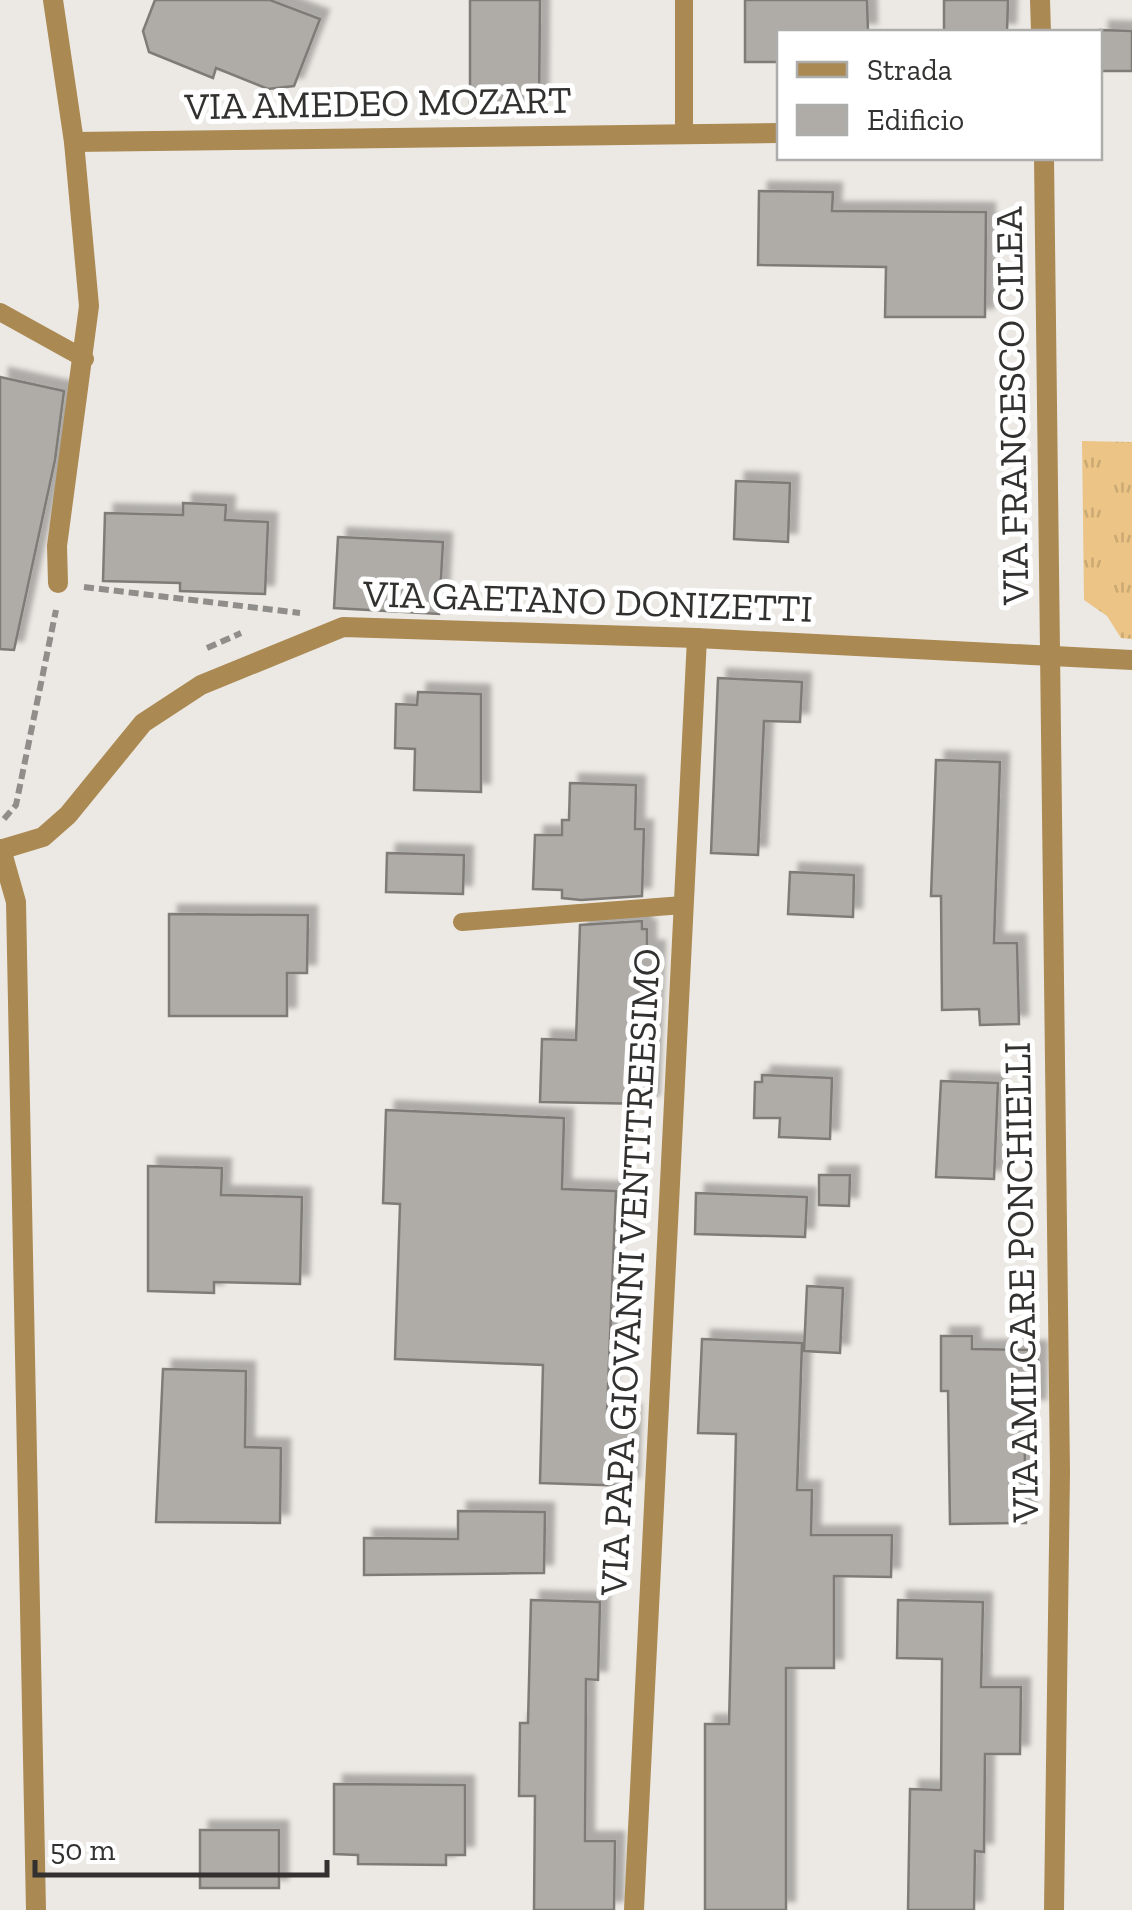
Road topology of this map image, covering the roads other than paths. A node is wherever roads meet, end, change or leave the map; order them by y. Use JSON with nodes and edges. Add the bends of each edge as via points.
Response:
{"nodes":[{"id":1,"x":53,"y":0,"type":"edge"},
{"id":2,"x":684,"y":0,"type":"edge"},
{"id":3,"x":1040,"y":0,"type":"edge"},
{"id":4,"x":1041,"y":30,"type":"edge"},
{"id":5,"x":777,"y":133,"type":"edge"},
{"id":6,"x":684,"y":134,"type":"junction"},
{"id":7,"x":74,"y":142,"type":"junction"},
{"id":8,"x":1044,"y":160,"type":"edge"},
{"id":9,"x":0,"y":312,"type":"edge"},
{"id":10,"x":85,"y":359,"type":"junction"},
{"id":11,"x":58,"y":583,"type":"road end"},
{"id":12,"x":697,"y":638,"type":"junction"},
{"id":13,"x":1049,"y":654,"type":"junction"},
{"id":14,"x":1132,"y":660,"type":"edge"},
{"id":15,"x":0,"y":850,"type":"edge"},
{"id":16,"x":684,"y":905,"type":"junction"},
{"id":17,"x":462,"y":922,"type":"dead end"},
{"id":18,"x":36,"y":1910,"type":"edge"},
{"id":19,"x":634,"y":1910,"type":"edge"},
{"id":20,"x":1054,"y":1910,"type":"edge"}],
"edges":[{"from":1,"to":7,"type":"street"},
{"from":2,"to":6,"type":"lane"},
{"from":3,"to":4,"type":"street"},
{"from":5,"to":6,"type":"street","name":"VIA AMEDEO MOZART"},
{"from":6,"to":7,"type":"street","name":"VIA AMEDEO MOZART"},
{"from":7,"to":10,"type":"street","via":[[89,306]]},
{"from":8,"to":13,"type":"street","name":"VIA FRANCESCO CILEA"},
{"from":9,"to":10,"type":"lane"},
{"from":10,"to":11,"type":"street","via":[[56,546]]},
{"from":12,"to":13,"type":"street","name":"VIA GAETANO DONIZETTI"},
{"from":12,"to":15,"type":"street","name":"VIA GAETANO DONIZETTI","via":[[343,627],[201,684],[144,723],[43,837]]},
{"from":12,"to":16,"type":"street","name":"VIA PAPA GIOVANNI VENTITREESIMO"},
{"from":13,"to":14,"type":"street","name":"VIA GAETANO DONIZETTI"},
{"from":13,"to":20,"type":"street","name":"VIA AMILCARE PONCHIELLI","via":[[1060,1472]]},
{"from":15,"to":18,"type":"street","via":[[16,902]]},
{"from":16,"to":17,"type":"lane"},
{"from":16,"to":19,"type":"street","name":"VIA PAPA GIOVANNI VENTITREESIMO"}]}
